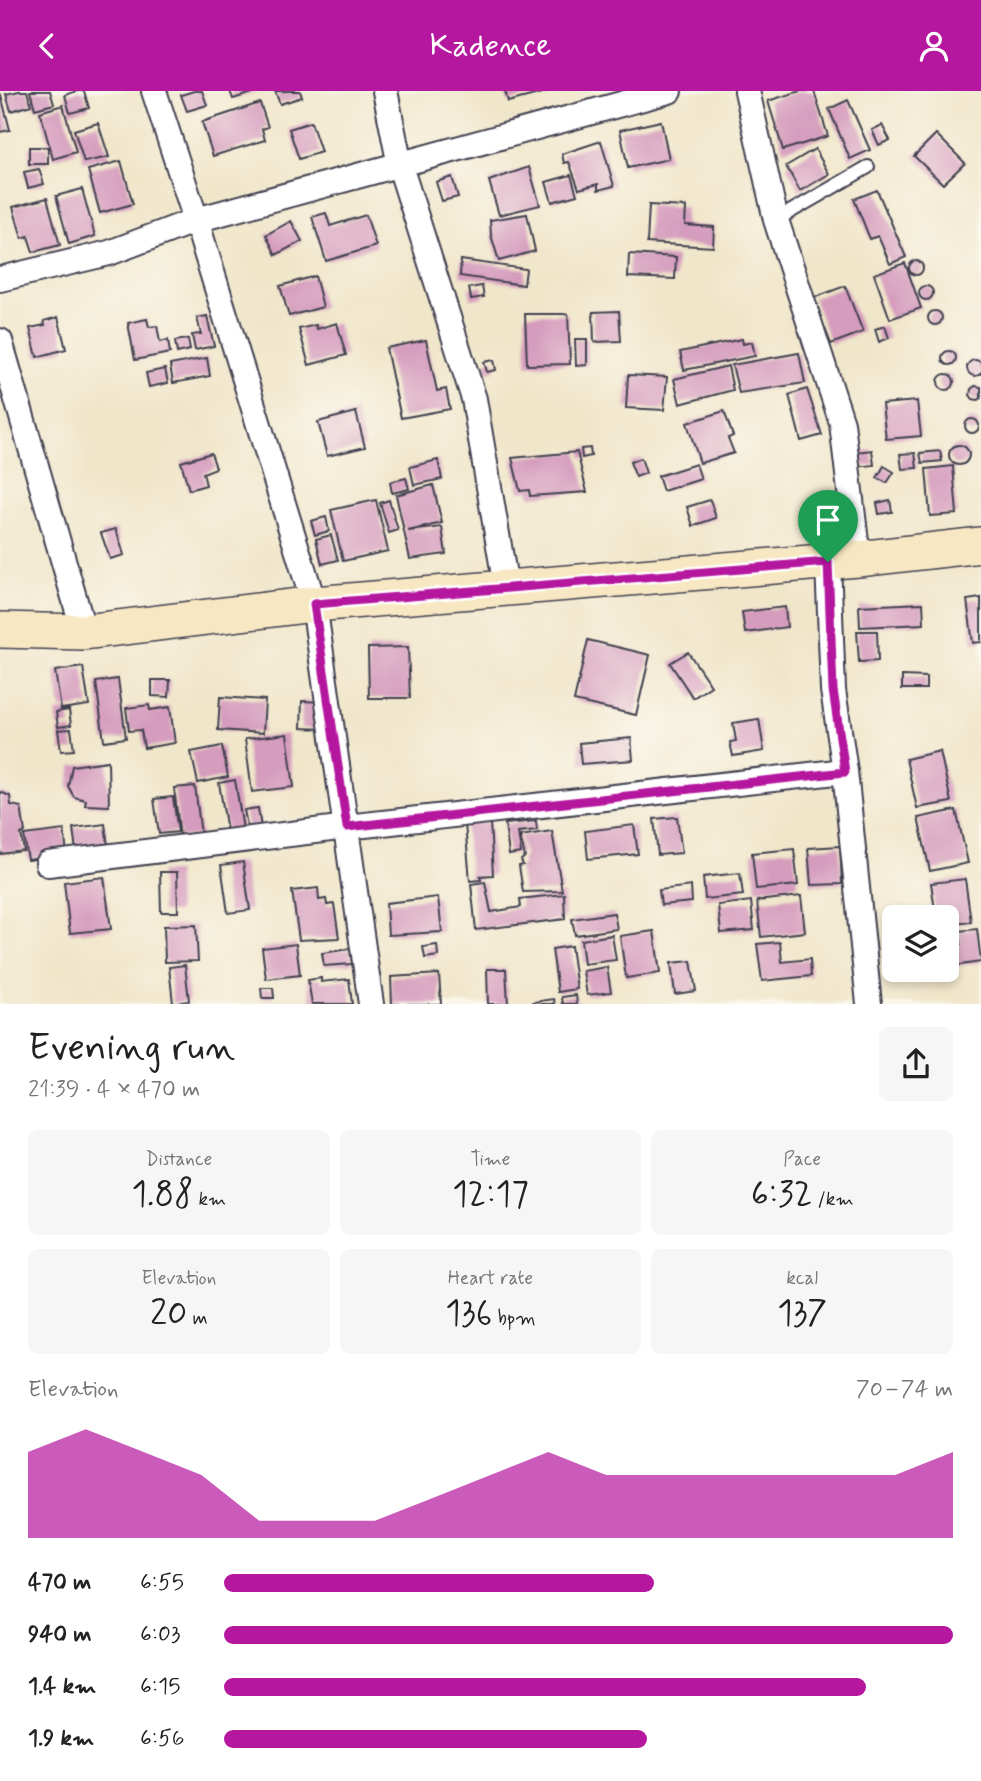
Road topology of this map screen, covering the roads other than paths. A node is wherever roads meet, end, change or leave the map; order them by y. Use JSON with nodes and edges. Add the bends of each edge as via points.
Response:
{"nodes":[{"id":1,"x":154,"y":91,"type":"edge"},
{"id":2,"x":385,"y":91,"type":"edge"},
{"id":3,"x":669,"y":91,"type":"edge"},
{"id":4,"x":747,"y":91,"type":"edge"},
{"id":5,"x":400,"y":166,"type":"junction"},
{"id":6,"x":867,"y":167,"type":"dead end"},
{"id":7,"x":196,"y":220,"type":"junction"},
{"id":8,"x":776,"y":220,"type":"junction"},
{"id":9,"x":0,"y":279,"type":"edge"},
{"id":10,"x":0,"y":341,"type":"edge"},
{"id":11,"x":981,"y":545,"type":"edge"},
{"id":12,"x":843,"y":560,"type":"junction"},
{"id":13,"x":506,"y":587,"type":"junction"},
{"id":14,"x":314,"y":604,"type":"junction"},
{"id":15,"x":0,"y":630,"type":"edge"},
{"id":16,"x":84,"y":632,"type":"junction"},
{"id":17,"x":845,"y":772,"type":"junction"},
{"id":18,"x":347,"y":827,"type":"junction"},
{"id":19,"x":48,"y":864,"type":"dead end"},
{"id":20,"x":371,"y":1004,"type":"edge"},
{"id":21,"x":869,"y":1004,"type":"edge"}],
"edges":[{"from":1,"to":7,"type":"street"},
{"from":2,"to":5,"type":"street"},
{"from":3,"to":5,"type":"street"},
{"from":4,"to":8,"type":"street"},
{"from":5,"to":7,"type":"street"},
{"from":5,"to":13,"type":"street","via":[[474,399]]},
{"from":6,"to":8,"type":"lane"},
{"from":7,"to":9,"type":"street","via":[[109,253]]},
{"from":7,"to":14,"type":"street"},
{"from":8,"to":12,"type":"street","via":[[842,422]]},
{"from":10,"to":16,"type":"street"},
{"from":11,"to":12,"type":"main road"},
{"from":12,"to":13,"type":"main road"},
{"from":12,"to":17,"type":"street","via":[[833,690]]},
{"from":13,"to":14,"type":"main road"},
{"from":14,"to":16,"type":"main road"},
{"from":14,"to":18,"type":"street"},
{"from":15,"to":16,"type":"main road"},
{"from":17,"to":18,"type":"street"},
{"from":17,"to":21,"type":"street"},
{"from":18,"to":19,"type":"street"},
{"from":18,"to":20,"type":"street"}]}
